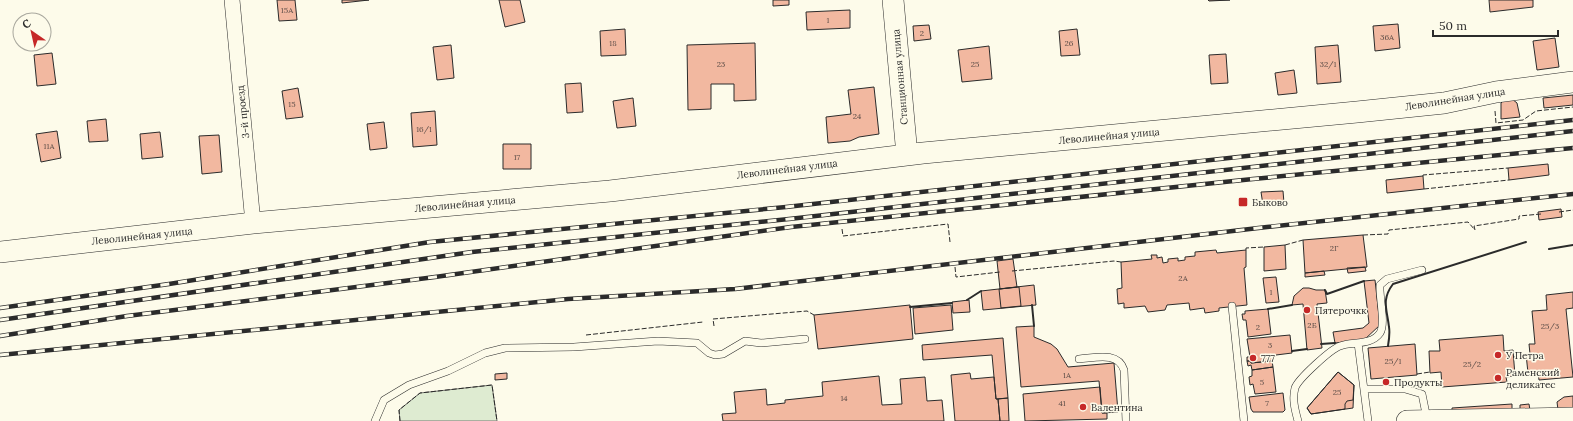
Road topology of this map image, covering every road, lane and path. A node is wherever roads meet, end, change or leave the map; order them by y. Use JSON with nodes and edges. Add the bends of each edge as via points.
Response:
{"nodes":[{"id":1,"x":232,"y":0,"type":"edge"},
{"id":2,"x":893,"y":0,"type":"edge"},
{"id":3,"x":1573,"y":82,"type":"edge"},
{"id":4,"x":907,"y":155,"type":"junction"},
{"id":5,"x":254,"y":223,"type":"junction"},
{"id":6,"x":0,"y":252,"type":"edge"},
{"id":7,"x":1422,"y":270,"type":"dead end"},
{"id":8,"x":1232,"y":306,"type":"dead end"},
{"id":9,"x":805,"y":339,"type":"dead end"},
{"id":10,"x":1358,"y":343,"type":"junction"},
{"id":11,"x":1079,"y":359,"type":"dead end"},
{"id":12,"x":1365,"y":389,"type":"junction"},
{"id":13,"x":1573,"y":418,"type":"edge"},
{"id":14,"x":1417,"y":420,"type":"edge"},
{"id":15,"x":375,"y":421,"type":"edge"},
{"id":16,"x":1126,"y":421,"type":"edge"},
{"id":17,"x":1244,"y":421,"type":"edge"},
{"id":18,"x":1298,"y":421,"type":"edge"},
{"id":19,"x":1368,"y":421,"type":"edge"}],
"edges":[{"from":1,"to":5,"type":"street","name":"3-й проезд"},
{"from":2,"to":4,"type":"main road","name":"Станционная улица"},
{"from":3,"to":4,"type":"main road","name":"Леволинейная улица","via":[[1496,92],[1444,103],[1365,112]]},
{"from":4,"to":5,"type":"main road","name":"Леволинейная улица","via":[[610,191]]},
{"from":5,"to":6,"type":"main road","name":"Леволинейная улица"},
{"from":7,"to":10,"type":"lane","via":[[1387,279],[1380,285],[1383,325],[1380,333],[1374,339]]},
{"from":8,"to":17,"type":"lane"},
{"from":9,"to":15,"type":"lane","via":[[761,343],[745,341],[723,354],[715,355],[697,343],[658,341],[505,348],[486,353],[448,371],[409,385],[384,400]]},
{"from":10,"to":12,"type":"lane"},
{"from":10,"to":18,"type":"lane","via":[[1339,346],[1331,351],[1296,386],[1294,402]]},
{"from":11,"to":16,"type":"lane","via":[[1113,357],[1121,362],[1124,370]]},
{"from":12,"to":14,"type":"lane","via":[[1405,389],[1422,394]]},
{"from":12,"to":19,"type":"lane"},
{"from":13,"to":14,"type":"main road"}]}
